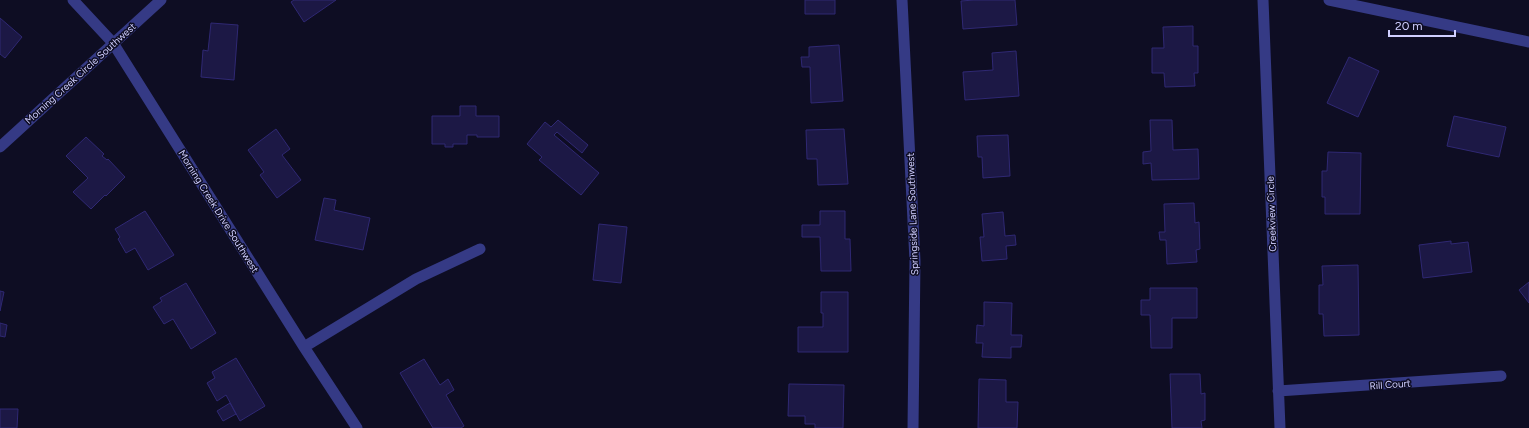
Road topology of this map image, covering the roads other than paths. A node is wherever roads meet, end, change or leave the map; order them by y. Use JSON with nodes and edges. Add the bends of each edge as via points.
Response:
{"nodes":[{"id":1,"x":73,"y":0,"type":"edge"},
{"id":2,"x":161,"y":0,"type":"edge"},
{"id":3,"x":902,"y":0,"type":"edge"},
{"id":4,"x":1263,"y":0,"type":"edge"},
{"id":5,"x":1330,"y":0,"type":"edge"},
{"id":6,"x":1529,"y":42,"type":"edge"},
{"id":7,"x":113,"y":43,"type":"junction"},
{"id":8,"x":0,"y":147,"type":"edge"},
{"id":9,"x":480,"y":249,"type":"dead end"},
{"id":10,"x":304,"y":347,"type":"junction"},
{"id":11,"x":1501,"y":376,"type":"dead end"},
{"id":12,"x":1278,"y":391,"type":"junction"},
{"id":13,"x":357,"y":428,"type":"edge"},
{"id":14,"x":913,"y":428,"type":"edge"},
{"id":15,"x":1280,"y":428,"type":"edge"}],
"edges":[{"from":1,"to":7,"type":"street","name":"Morning Creek Drive Southwest"},
{"from":2,"to":7,"type":"street","name":"Morning Creek Circle Southwest"},
{"from":3,"to":14,"type":"street","name":"Springside Lane Southwest","via":[[915,261]]},
{"from":4,"to":12,"type":"street","name":"Creekview Circle"},
{"from":5,"to":6,"type":"street"},
{"from":7,"to":8,"type":"street","name":"Morning Creek Circle Southwest"},
{"from":7,"to":10,"type":"street","name":"Morning Creek Drive Southwest"},
{"from":9,"to":10,"type":"street","via":[[416,279]]},
{"from":10,"to":13,"type":"street","name":"Morning Creek Drive Southwest"},
{"from":11,"to":12,"type":"street","name":"Rill Court"},
{"from":12,"to":15,"type":"street","name":"Creekview Circle"}]}
